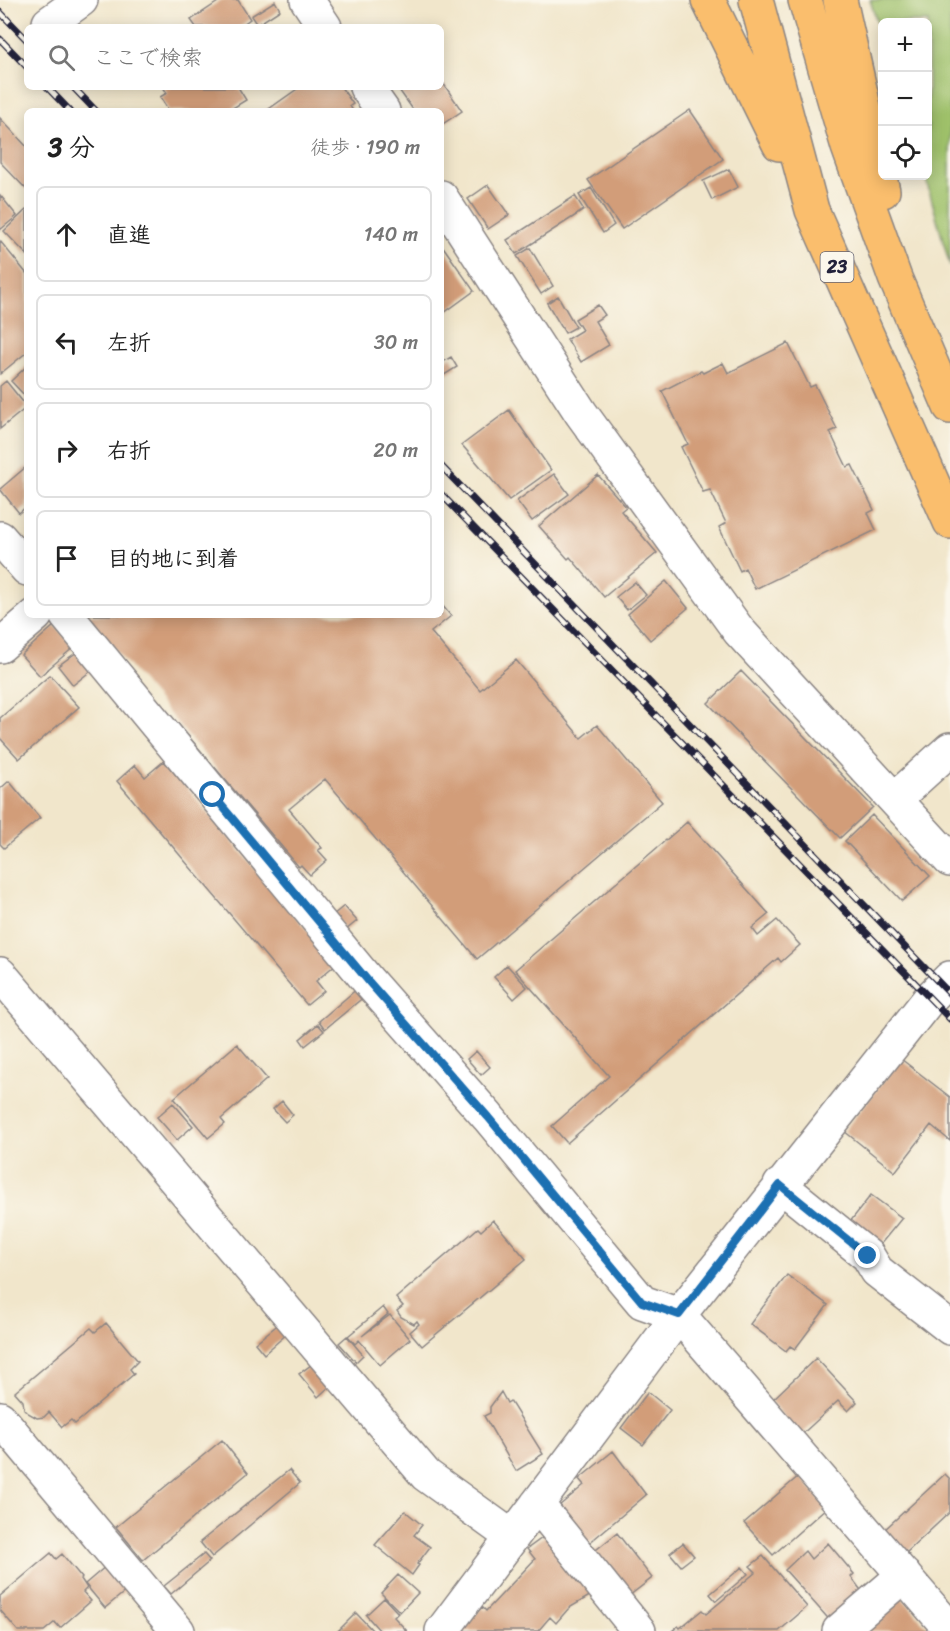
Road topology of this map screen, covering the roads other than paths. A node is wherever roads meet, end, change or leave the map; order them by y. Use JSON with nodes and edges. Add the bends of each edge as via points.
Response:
{"nodes":[{"id":1,"x":81,"y":0,"type":"edge"},
{"id":2,"x":307,"y":0,"type":"edge"},
{"id":3,"x":708,"y":0,"type":"edge"},
{"id":4,"x":756,"y":0,"type":"edge"},
{"id":5,"x":805,"y":0,"type":"edge"},
{"id":6,"x":840,"y":0,"type":"edge"},
{"id":7,"x":49,"y":23,"type":"dead end"},
{"id":8,"x":323,"y":24,"type":"edge"},
{"id":9,"x":368,"y":90,"type":"edge"},
{"id":10,"x":381,"y":108,"type":"edge"},
{"id":11,"x":444,"y":202,"type":"edge"},
{"id":12,"x":812,"y":210,"type":"junction"},
{"id":13,"x":950,"y":406,"type":"edge"},
{"id":14,"x":950,"y":522,"type":"edge"},
{"id":15,"x":0,"y":538,"type":"edge"},
{"id":16,"x":24,"y":566,"type":"edge"},
{"id":17,"x":33,"y":618,"type":"edge"},
{"id":18,"x":68,"y":618,"type":"edge"},
{"id":19,"x":0,"y":646,"type":"edge"},
{"id":20,"x":950,"y":749,"type":"edge"},
{"id":21,"x":895,"y":799,"type":"junction"},
{"id":22,"x":950,"y":860,"type":"edge"},
{"id":23,"x":0,"y":974,"type":"edge"},
{"id":24,"x":950,"y":978,"type":"edge"},
{"id":25,"x":780,"y":1185,"type":"junction"},
{"id":26,"x":679,"y":1315,"type":"junction"},
{"id":27,"x":950,"y":1328,"type":"edge"},
{"id":28,"x":0,"y":1418,"type":"edge"},
{"id":29,"x":537,"y":1504,"type":"junction"},
{"id":30,"x":512,"y":1537,"type":"junction"},
{"id":31,"x":904,"y":1575,"type":"junction"},
{"id":32,"x":950,"y":1629,"type":"edge"},
{"id":33,"x":178,"y":1631,"type":"edge"},
{"id":34,"x":442,"y":1631,"type":"edge"},
{"id":35,"x":639,"y":1631,"type":"edge"},
{"id":36,"x":839,"y":1631,"type":"edge"}],
"edges":[{"from":1,"to":7,"type":"street"},
{"from":2,"to":8,"type":"street"},
{"from":3,"to":12,"type":"highway"},
{"from":4,"to":12,"type":"highway","number":"23"},
{"from":5,"to":13,"type":"highway","via":[[848,147],[895,278]]},
{"from":6,"to":13,"type":"highway","via":[[888,213]]},
{"from":9,"to":10,"type":"street"},
{"from":11,"to":21,"type":"street","via":[[581,413],[739,632]]},
{"from":12,"to":14,"type":"highway","number":"23"},
{"from":15,"to":16,"type":"street"},
{"from":17,"to":19,"type":"street"},
{"from":18,"to":26,"type":"street","via":[[369,982],[642,1302]]},
{"from":20,"to":21,"type":"street"},
{"from":21,"to":22,"type":"street"},
{"from":23,"to":30,"type":"street","via":[[426,1475]]},
{"from":24,"to":25,"type":"street"},
{"from":25,"to":26,"type":"street"},
{"from":25,"to":27,"type":"street"},
{"from":26,"to":29,"type":"street"},
{"from":26,"to":31,"type":"street"},
{"from":28,"to":33,"type":"street"},
{"from":29,"to":30,"type":"street"},
{"from":29,"to":35,"type":"street"},
{"from":30,"to":34,"type":"street"},
{"from":31,"to":32,"type":"street"},
{"from":31,"to":36,"type":"street"}]}
